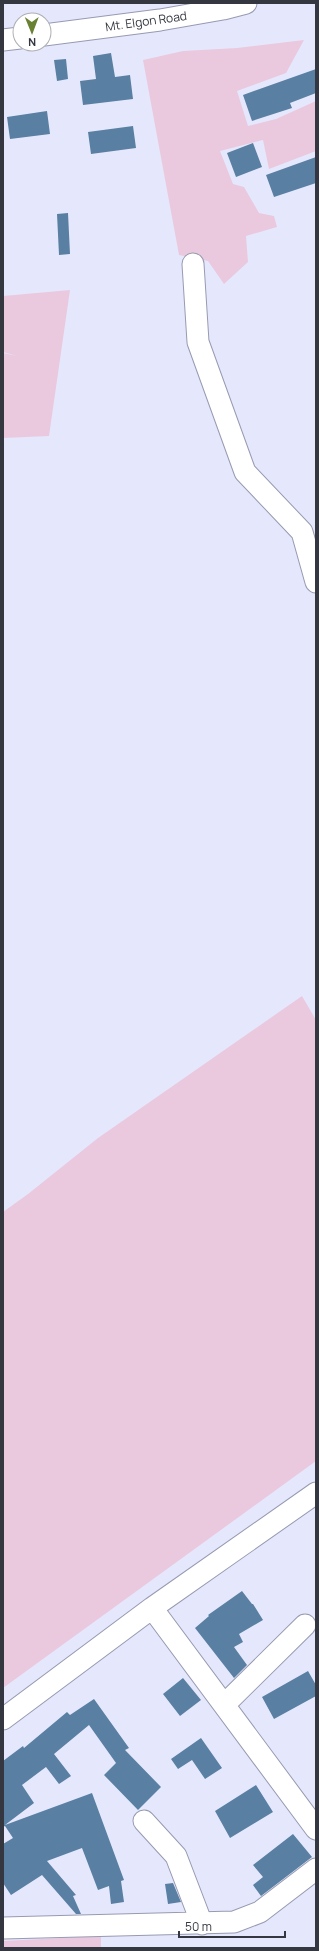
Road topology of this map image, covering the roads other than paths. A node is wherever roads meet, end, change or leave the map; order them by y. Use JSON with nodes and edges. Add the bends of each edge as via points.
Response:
{"nodes":[{"id":1,"x":246,"y":3,"type":"edge"},
{"id":2,"x":52,"y":34,"type":"edge"},
{"id":3,"x":193,"y":264,"type":"dead end"},
{"id":4,"x":316,"y":582,"type":"edge"},
{"id":5,"x":316,"y":1493,"type":"edge"},
{"id":6,"x":152,"y":1608,"type":"junction"},
{"id":7,"x":305,"y":1625,"type":"dead end"},
{"id":8,"x":224,"y":1705,"type":"junction"},
{"id":9,"x":3,"y":1719,"type":"edge"},
{"id":10,"x":144,"y":1821,"type":"dead end"},
{"id":11,"x":316,"y":1829,"type":"edge"},
{"id":12,"x":316,"y":1869,"type":"edge"},
{"id":13,"x":202,"y":1924,"type":"junction"},
{"id":14,"x":3,"y":1928,"type":"edge"}],
"edges":[{"from":1,"to":2,"type":"street","name":"Mt. Elgon Road","via":[[160,20]]},
{"from":3,"to":4,"type":"street","via":[[198,342],[245,472],[302,532]]},
{"from":5,"to":6,"type":"street"},
{"from":6,"to":8,"type":"street"},
{"from":6,"to":9,"type":"street"},
{"from":7,"to":8,"type":"street"},
{"from":8,"to":11,"type":"street"},
{"from":10,"to":13,"type":"street","via":[[176,1856]]},
{"from":12,"to":13,"type":"street","via":[[260,1912],[234,1922]]},
{"from":13,"to":14,"type":"street"}]}
